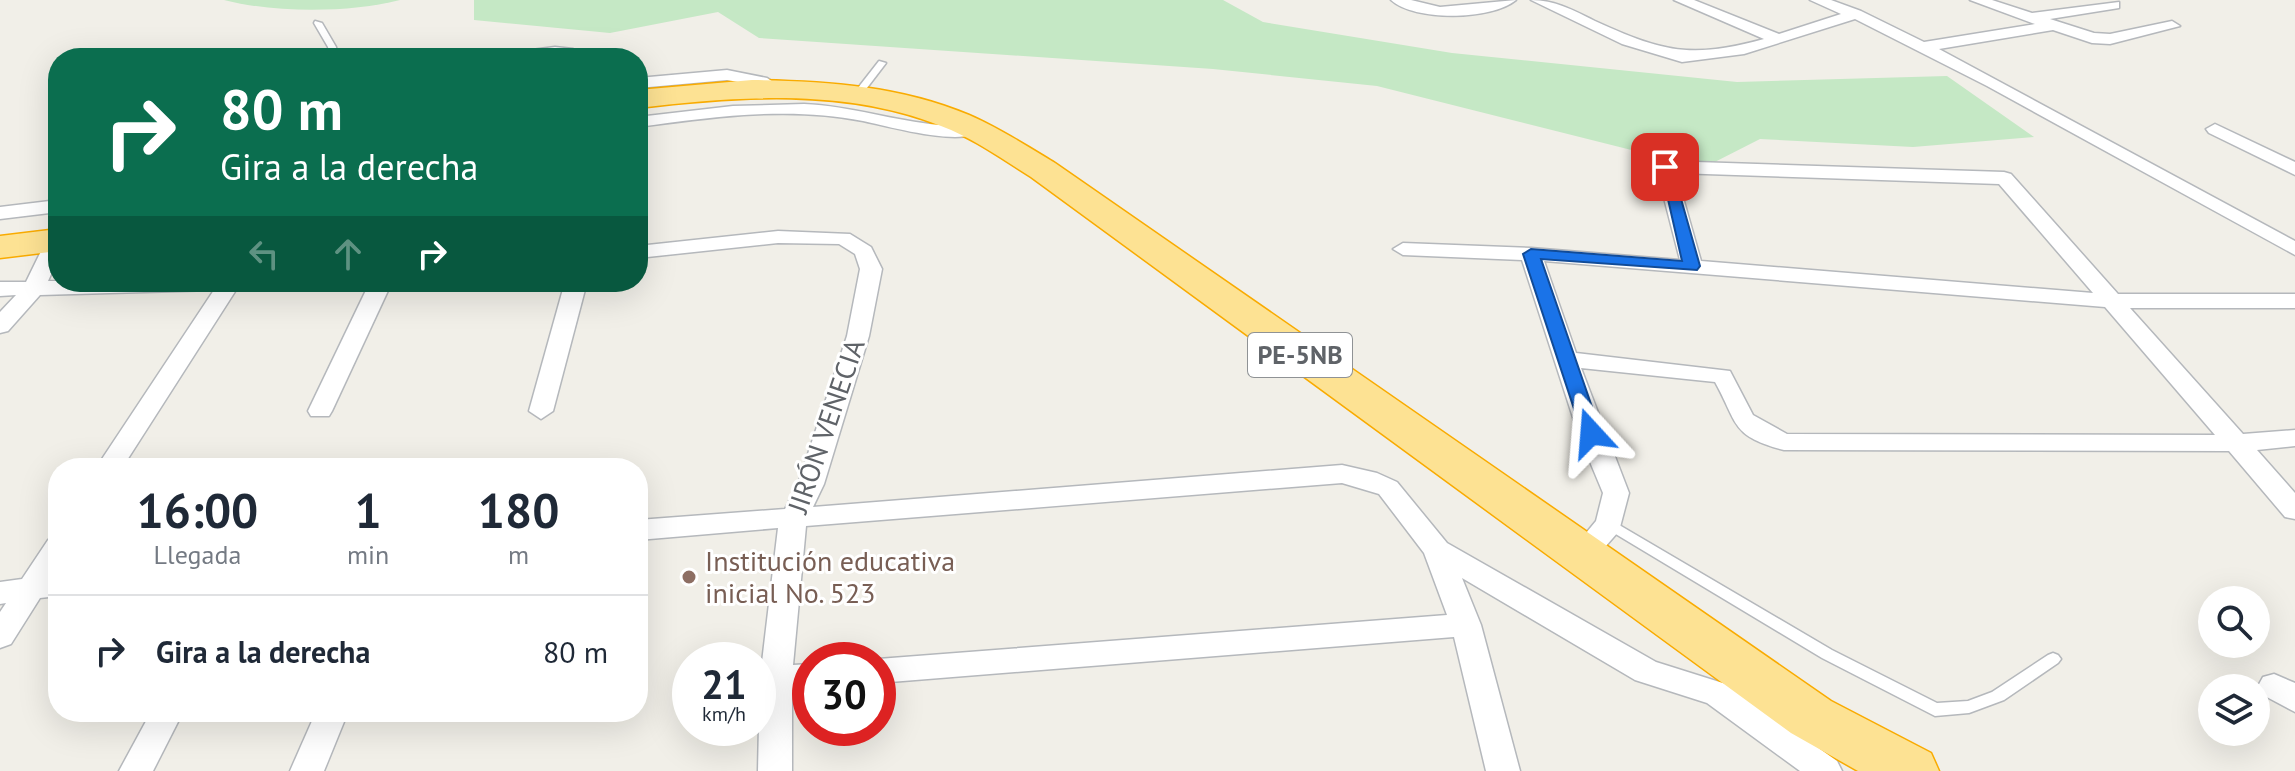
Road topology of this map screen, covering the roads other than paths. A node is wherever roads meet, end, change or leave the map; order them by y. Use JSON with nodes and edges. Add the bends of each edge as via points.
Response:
{"nodes":[{"id":1,"x":1398,"y":0,"type":"edge"},
{"id":2,"x":1509,"y":0,"type":"edge"},
{"id":3,"x":1538,"y":0,"type":"edge"},
{"id":4,"x":1681,"y":0,"type":"edge"},
{"id":5,"x":1817,"y":0,"type":"edge"},
{"id":6,"x":1977,"y":0,"type":"edge"},
{"id":7,"x":2114,"y":5,"type":"dead end"},
{"id":8,"x":1856,"y":14,"type":"junction"},
{"id":9,"x":2028,"y":18,"type":"junction"},
{"id":10,"x":318,"y":23,"type":"dead end"},
{"id":11,"x":2051,"y":26,"type":"junction"},
{"id":12,"x":2172,"y":26,"type":"dead end"},
{"id":13,"x":1778,"y":39,"type":"junction"},
{"id":14,"x":1922,"y":47,"type":"junction"},
{"id":15,"x":332,"y":48,"type":"edge"},
{"id":16,"x":882,"y":63,"type":"dead end"},
{"id":17,"x":648,"y":82,"type":"edge"},
{"id":18,"x":776,"y":89,"type":"junction"},
{"id":19,"x":857,"y":95,"type":"junction"},
{"id":20,"x":648,"y":98,"type":"edge"},
{"id":21,"x":648,"y":120,"type":"edge"},
{"id":22,"x":2215,"y":129,"type":"dead end"},
{"id":23,"x":973,"y":130,"type":"junction"},
{"id":24,"x":2295,"y":169,"type":"edge"},
{"id":25,"x":0,"y":213,"type":"edge"},
{"id":26,"x":48,"y":226,"type":"edge"},
{"id":27,"x":48,"y":232,"type":"edge"},
{"id":28,"x":0,"y":247,"type":"edge"},
{"id":29,"x":1403,"y":249,"type":"dead end"},
{"id":30,"x":2295,"y":249,"type":"edge"},
{"id":31,"x":648,"y":251,"type":"edge"},
{"id":32,"x":48,"y":252,"type":"edge"},
{"id":33,"x":1531,"y":254,"type":"junction"},
{"id":34,"x":1692,"y":266,"type":"junction"},
{"id":35,"x":34,"y":288,"type":"junction"},
{"id":36,"x":48,"y":288,"type":"edge"},
{"id":37,"x":0,"y":289,"type":"edge"},
{"id":38,"x":223,"y":292,"type":"edge"},
{"id":39,"x":376,"y":292,"type":"edge"},
{"id":40,"x":573,"y":292,"type":"edge"},
{"id":41,"x":2115,"y":301,"type":"junction"},
{"id":42,"x":2295,"y":301,"type":"edge"},
{"id":43,"x":0,"y":326,"type":"edge"},
{"id":44,"x":1565,"y":359,"type":"junction"},
{"id":45,"x":320,"y":411,"type":"dead end"},
{"id":46,"x":541,"y":411,"type":"dead end"},
{"id":47,"x":2295,"y":438,"type":"edge"},
{"id":48,"x":2239,"y":443,"type":"junction"},
{"id":49,"x":116,"y":458,"type":"edge"},
{"id":50,"x":2295,"y":510,"type":"edge"},
{"id":51,"x":793,"y":520,"type":"junction"},
{"id":52,"x":1609,"y":524,"type":"junction"},
{"id":53,"x":648,"y":529,"type":"edge"},
{"id":54,"x":1437,"y":550,"type":"junction"},
{"id":55,"x":1581,"y":556,"type":"junction"},
{"id":56,"x":44,"y":587,"type":"edge"},
{"id":57,"x":0,"y":593,"type":"edge"},
{"id":58,"x":1466,"y":625,"type":"junction"},
{"id":59,"x":0,"y":636,"type":"edge"},
{"id":60,"x":2053,"y":659,"type":"dead end"},
{"id":61,"x":896,"y":670,"type":"edge"},
{"id":62,"x":792,"y":678,"type":"edge"},
{"id":63,"x":776,"y":679,"type":"joint"},
{"id":64,"x":162,"y":722,"type":"edge"},
{"id":65,"x":328,"y":722,"type":"edge"},
{"id":66,"x":775,"y":746,"type":"edge"},
{"id":67,"x":136,"y":771,"type":"edge"},
{"id":68,"x":307,"y":771,"type":"edge"},
{"id":69,"x":775,"y":771,"type":"edge"},
{"id":70,"x":1503,"y":771,"type":"edge"},
{"id":71,"x":1825,"y":771,"type":"edge"},
{"id":72,"x":1910,"y":771,"type":"edge"}],
"edges":[{"from":1,"to":2,"type":"street","via":[[1449,14]]},
{"from":3,"to":13,"type":"street","via":[[1681,57]]},
{"from":4,"to":13,"type":"street"},
{"from":5,"to":8,"type":"street"},
{"from":6,"to":9,"type":"street"},
{"from":7,"to":9,"type":"street"},
{"from":8,"to":13,"type":"street"},
{"from":8,"to":14,"type":"street"},
{"from":9,"to":11,"type":"street"},
{"from":10,"to":15,"type":"lane"},
{"from":11,"to":12,"type":"street","via":[[2110,39]]},
{"from":11,"to":14,"type":"street"},
{"from":14,"to":30,"type":"street"},
{"from":16,"to":19,"type":"lane"},
{"from":17,"to":18,"type":"street","via":[[732,74],[757,77]]},
{"from":18,"to":19,"type":"highway","number":"PE-5NB"},
{"from":18,"to":20,"type":"highway","number":"PE-5NB","via":[[708,89]]},
{"from":19,"to":23,"type":"highway","number":"PE-5NB","via":[[943,115]]},
{"from":21,"to":23,"type":"street","via":[[809,109],[931,131]]},
{"from":22,"to":24,"type":"street"},
{"from":23,"to":55,"type":"highway","number":"PE-5NB","via":[[1043,170]]},
{"from":25,"to":26,"type":"street"},
{"from":27,"to":28,"type":"highway"},
{"from":29,"to":33,"type":"street"},
{"from":31,"to":51,"type":"street","name":"JIRÓN VENECIA","via":[[778,237],[843,238],[864,251],[871,269],[858,336],[811,484]]},
{"from":32,"to":35,"type":"street"},
{"from":33,"to":34,"type":"street"},
{"from":33,"to":44,"type":"street"},
{"from":34,"to":41,"type":"street"},
{"from":34,"to":41,"type":"street","via":[[1665,167],[2004,178]]},
{"from":35,"to":36,"type":"street"},
{"from":35,"to":37,"type":"street"},
{"from":35,"to":43,"type":"street"},
{"from":38,"to":49,"type":"street"},
{"from":39,"to":45,"type":"street"},
{"from":40,"to":46,"type":"street"},
{"from":41,"to":42,"type":"street"},
{"from":41,"to":48,"type":"street"},
{"from":44,"to":48,"type":"street","via":[[1722,376],[1741,417],[1784,442]]},
{"from":44,"to":52,"type":"street","via":[[1616,493]]},
{"from":47,"to":48,"type":"street"},
{"from":48,"to":50,"type":"street"},
{"from":51,"to":53,"type":"street"},
{"from":51,"to":54,"type":"street","via":[[1342,474],[1388,488]]},
{"from":51,"to":63,"type":"street","name":"JIRÓN VENECIA"},
{"from":52,"to":55,"type":"street"},
{"from":52,"to":60,"type":"lane","via":[[1827,654],[1935,710],[1969,707],[1998,696]]},
{"from":54,"to":58,"type":"street"},
{"from":54,"to":71,"type":"street","via":[[1646,671],[1718,694]]},
{"from":55,"to":72,"type":"highway","number":"PE-5NB","via":[[1811,717]]},
{"from":56,"to":57,"type":"street"},
{"from":56,"to":59,"type":"street"},
{"from":58,"to":61,"type":"street"},
{"from":58,"to":70,"type":"street"},
{"from":62,"to":63,"type":"street"},
{"from":64,"to":67,"type":"street"},
{"from":65,"to":68,"type":"street"},
{"from":66,"to":69,"type":"street","name":"JIRÓN VENECIA"}]}
